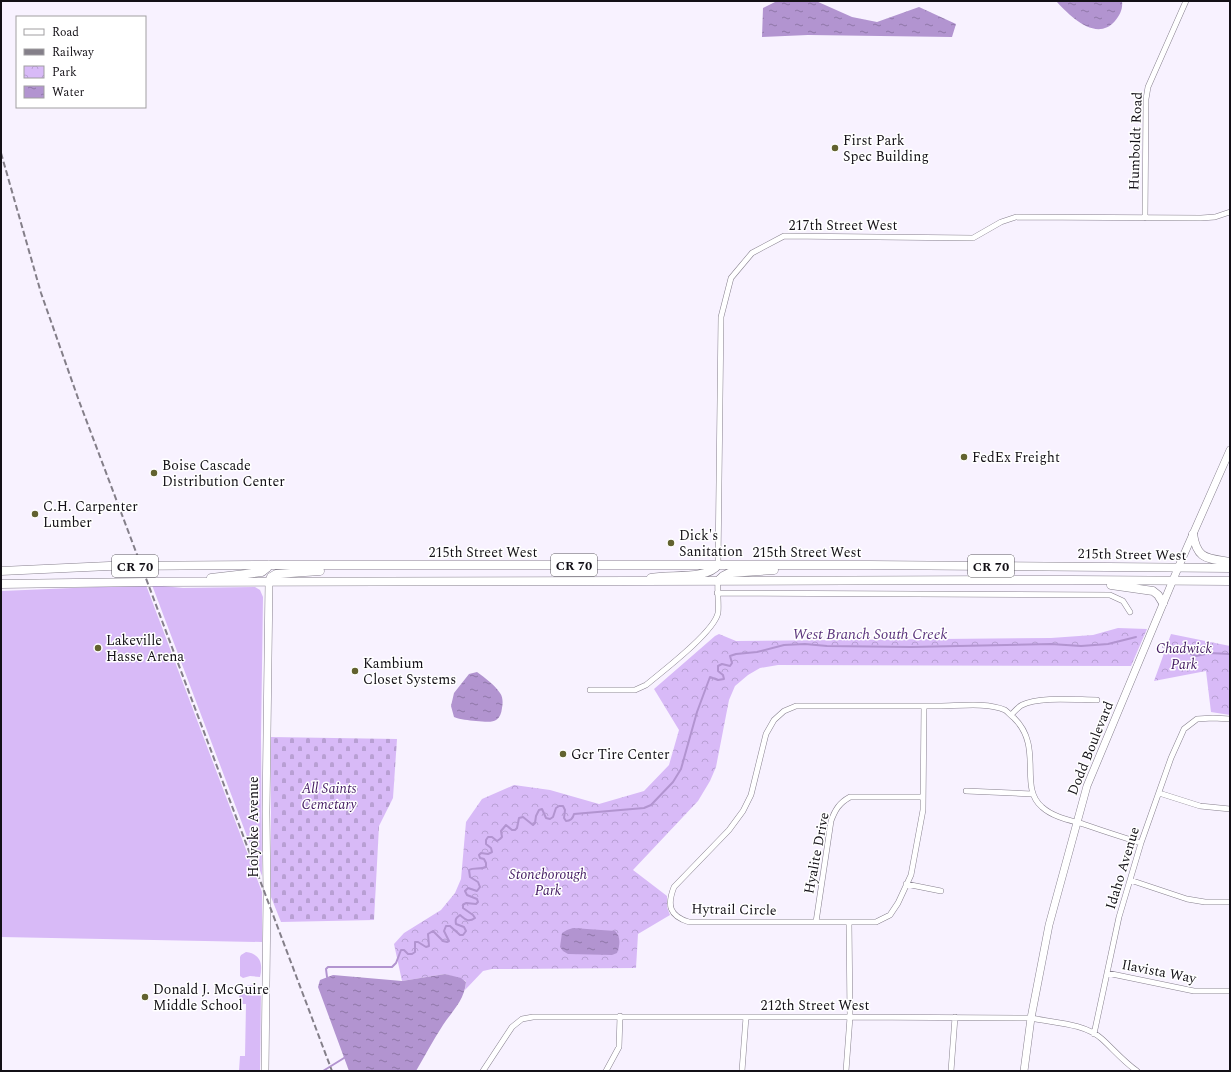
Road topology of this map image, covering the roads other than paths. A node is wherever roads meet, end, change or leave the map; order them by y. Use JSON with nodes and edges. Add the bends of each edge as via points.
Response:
{"nodes":[{"id":1,"x":1186,"y":1,"type":"edge"},
{"id":2,"x":1230,"y":212,"type":"edge"},
{"id":3,"x":1145,"y":218,"type":"junction"},
{"id":4,"x":1230,"y":450,"type":"edge"},
{"id":5,"x":1193,"y":534,"type":"junction"},
{"id":6,"x":1230,"y":562,"type":"edge"},
{"id":7,"x":269,"y":565,"type":"junction"},
{"id":8,"x":360,"y":565,"type":"junction"},
{"id":9,"x":718,"y":565,"type":"junction"},
{"id":10,"x":804,"y":565,"type":"junction"},
{"id":11,"x":1178,"y":568,"type":"junction"},
{"id":12,"x":1230,"y":568,"type":"edge"},
{"id":13,"x":1,"y":571,"type":"edge"},
{"id":14,"x":1072,"y":580,"type":"junction"},
{"id":15,"x":1173,"y":581,"type":"junction"},
{"id":16,"x":1230,"y":581,"type":"edge"},
{"id":17,"x":191,"y":582,"type":"junction"},
{"id":18,"x":269,"y":582,"type":"junction"},
{"id":19,"x":633,"y":582,"type":"junction"},
{"id":20,"x":718,"y":582,"type":"junction"},
{"id":21,"x":1,"y":584,"type":"edge"},
{"id":22,"x":717,"y":593,"type":"junction"},
{"id":23,"x":1163,"y":603,"type":"junction"},
{"id":24,"x":1130,"y":612,"type":"dead end"},
{"id":25,"x":590,"y":690,"type":"dead end"},
{"id":26,"x":1097,"y":700,"type":"dead end"},
{"id":27,"x":924,"y":706,"type":"junction"},
{"id":28,"x":1011,"y":715,"type":"junction"},
{"id":29,"x":1230,"y":720,"type":"edge"},
{"id":30,"x":966,"y":791,"type":"dead end"},
{"id":31,"x":1159,"y":793,"type":"junction"},
{"id":32,"x":1032,"y":794,"type":"junction"},
{"id":33,"x":923,"y":796,"type":"junction"},
{"id":34,"x":1230,"y":809,"type":"edge"},
{"id":35,"x":1077,"y":822,"type":"junction"},
{"id":36,"x":1141,"y":843,"type":"junction"},
{"id":37,"x":1130,"y":880,"type":"junction"},
{"id":38,"x":906,"y":884,"type":"junction"},
{"id":39,"x":942,"y":891,"type":"dead end"},
{"id":40,"x":1230,"y":902,"type":"edge"},
{"id":41,"x":816,"y":922,"type":"junction"},
{"id":42,"x":849,"y":922,"type":"junction"},
{"id":43,"x":1107,"y":973,"type":"junction"},
{"id":44,"x":1230,"y":991,"type":"edge"},
{"id":45,"x":620,"y":1016,"type":"junction"},
{"id":46,"x":746,"y":1016,"type":"junction"},
{"id":47,"x":850,"y":1017,"type":"junction"},
{"id":48,"x":955,"y":1017,"type":"junction"},
{"id":49,"x":1031,"y":1018,"type":"junction"},
{"id":50,"x":1094,"y":1034,"type":"junction"},
{"id":51,"x":1129,"y":1069,"type":"edge"},
{"id":52,"x":265,"y":1071,"type":"edge"},
{"id":53,"x":483,"y":1071,"type":"edge"},
{"id":54,"x":606,"y":1071,"type":"edge"},
{"id":55,"x":742,"y":1071,"type":"edge"},
{"id":56,"x":846,"y":1071,"type":"edge"},
{"id":57,"x":951,"y":1071,"type":"edge"},
{"id":58,"x":1024,"y":1071,"type":"edge"},
{"id":59,"x":1137,"y":1071,"type":"edge"}],
"edges":[{"from":1,"to":3,"type":"street","name":"Humboldt Road","via":[[1148,87]]},
{"from":2,"to":3,"type":"street","name":"217th Street West","via":[[1201,218]]},
{"from":3,"to":9,"type":"street","name":"217th Street West","via":[[1016,217],[973,238],[784,236],[752,253],[731,278],[721,317]]},
{"from":4,"to":5,"type":"main road","name":"Dodd Boulevard"},
{"from":5,"to":6,"type":"main road","via":[[1194,544],[1199,553],[1208,558]]},
{"from":5,"to":11,"type":"main road","name":"Dodd Boulevard"},
{"from":7,"to":8,"type":"main road","name":"215th Street West","number":"CR 70"},
{"from":7,"to":13,"type":"main road","name":"215th Street West","number":"CR 70","via":[[122,566]]},
{"from":7,"to":17,"type":"main road","via":[[262,572]]},
{"from":8,"to":9,"type":"main road","name":"215th Street West","number":"CR 70"},
{"from":8,"to":18,"type":"main road","via":[[337,570],[276,574]]},
{"from":9,"to":10,"type":"main road","name":"215th Street West","number":"CR 70"},
{"from":9,"to":19,"type":"main road","via":[[712,571],[702,574],[661,576]]},
{"from":10,"to":11,"type":"main road","name":"215th Street West","number":"CR 70"},
{"from":10,"to":20,"type":"main road","via":[[779,570],[729,573]]},
{"from":11,"to":12,"type":"main road","name":"215th Street West","number":"CR 70"},
{"from":11,"to":15,"type":"main road","name":"Dodd Boulevard"},
{"from":14,"to":15,"type":"main road","name":"215th Street West","number":"CR 70"},
{"from":14,"to":20,"type":"main road","name":"215th Street West","number":"CR 70"},
{"from":14,"to":23,"type":"main road","via":[[1153,591]]},
{"from":15,"to":16,"type":"main road","name":"215th Street West","number":"CR 70"},
{"from":15,"to":23,"type":"main road","name":"Dodd Boulevard"},
{"from":17,"to":18,"type":"main road","name":"215th Street West","number":"CR 70"},
{"from":17,"to":21,"type":"main road","name":"215th Street West","number":"CR 70"},
{"from":18,"to":19,"type":"main road","name":"215th Street West","number":"CR 70"},
{"from":18,"to":52,"type":"main road","name":"Holyoke Avenue"},
{"from":19,"to":20,"type":"main road","name":"215th Street West","number":"CR 70"},
{"from":20,"to":22,"type":"street"},
{"from":22,"to":24,"type":"street","via":[[1110,594],[1123,601]]},
{"from":22,"to":25,"type":"street","via":[[718,613],[714,624],[646,685],[635,690]]},
{"from":23,"to":35,"type":"main road","name":"Dodd Boulevard","via":[[1087,786]]},
{"from":26,"to":28,"type":"street","via":[[1033,701],[1022,705]]},
{"from":27,"to":28,"type":"street","name":"Hytrail Circle","via":[[989,706]]},
{"from":27,"to":33,"type":"street","name":"Hytrail Circle"},
{"from":27,"to":41,"type":"street","name":"Hytrail Circle","via":[[796,706],[784,711],[774,720],[766,734],[751,795],[743,811],[729,830],[674,887],[670,898],[671,909],[678,918],[689,922]]},
{"from":28,"to":32,"type":"street","name":"Hytrail Circle","via":[[1028,739]]},
{"from":29,"to":31,"type":"street","name":"Idaho Avenue","via":[[1197,719],[1184,729]]},
{"from":30,"to":32,"type":"street"},
{"from":31,"to":34,"type":"street","via":[[1200,806]]},
{"from":31,"to":36,"type":"street","name":"Idaho Avenue"},
{"from":32,"to":35,"type":"street","via":[[1049,813]]},
{"from":33,"to":38,"type":"street","name":"Hytrail Circle","via":[[923,810]]},
{"from":33,"to":41,"type":"street","name":"Hyalite Drive","via":[[850,797],[842,801],[831,821]]},
{"from":35,"to":36,"type":"street"},
{"from":35,"to":49,"type":"main road","name":"Dodd Boulevard","via":[[1049,925]]},
{"from":36,"to":37,"type":"street","name":"Idaho Avenue"},
{"from":37,"to":40,"type":"street","via":[[1187,899]]},
{"from":37,"to":43,"type":"street","name":"Idaho Avenue"},
{"from":38,"to":39,"type":"street"},
{"from":38,"to":42,"type":"street","name":"Hytrail Circle","via":[[890,915],[876,922]]},
{"from":41,"to":42,"type":"street","name":"Hytrail Circle"},
{"from":42,"to":47,"type":"street"},
{"from":43,"to":44,"type":"street","name":"Ilavista Way","via":[[1194,991]]},
{"from":43,"to":50,"type":"street","name":"Idaho Avenue"},
{"from":45,"to":46,"type":"street","name":"212th Street West"},
{"from":45,"to":53,"type":"street","name":"212th Street West","via":[[526,1018],[518,1021]]},
{"from":45,"to":54,"type":"street","via":[[619,1047]]},
{"from":46,"to":47,"type":"street","name":"212th Street West"},
{"from":46,"to":55,"type":"street"},
{"from":47,"to":48,"type":"street","name":"212th Street West"},
{"from":47,"to":56,"type":"street"},
{"from":48,"to":49,"type":"street","name":"212th Street West"},
{"from":48,"to":57,"type":"street"},
{"from":49,"to":50,"type":"street","name":"212th Street West","via":[[1085,1028]]},
{"from":49,"to":58,"type":"main road","name":"Dodd Boulevard"},
{"from":50,"to":51,"type":"street","name":"212th Street West","via":[[1102,1038]]},
{"from":51,"to":59,"type":"street","name":"212th Street West"}]}
